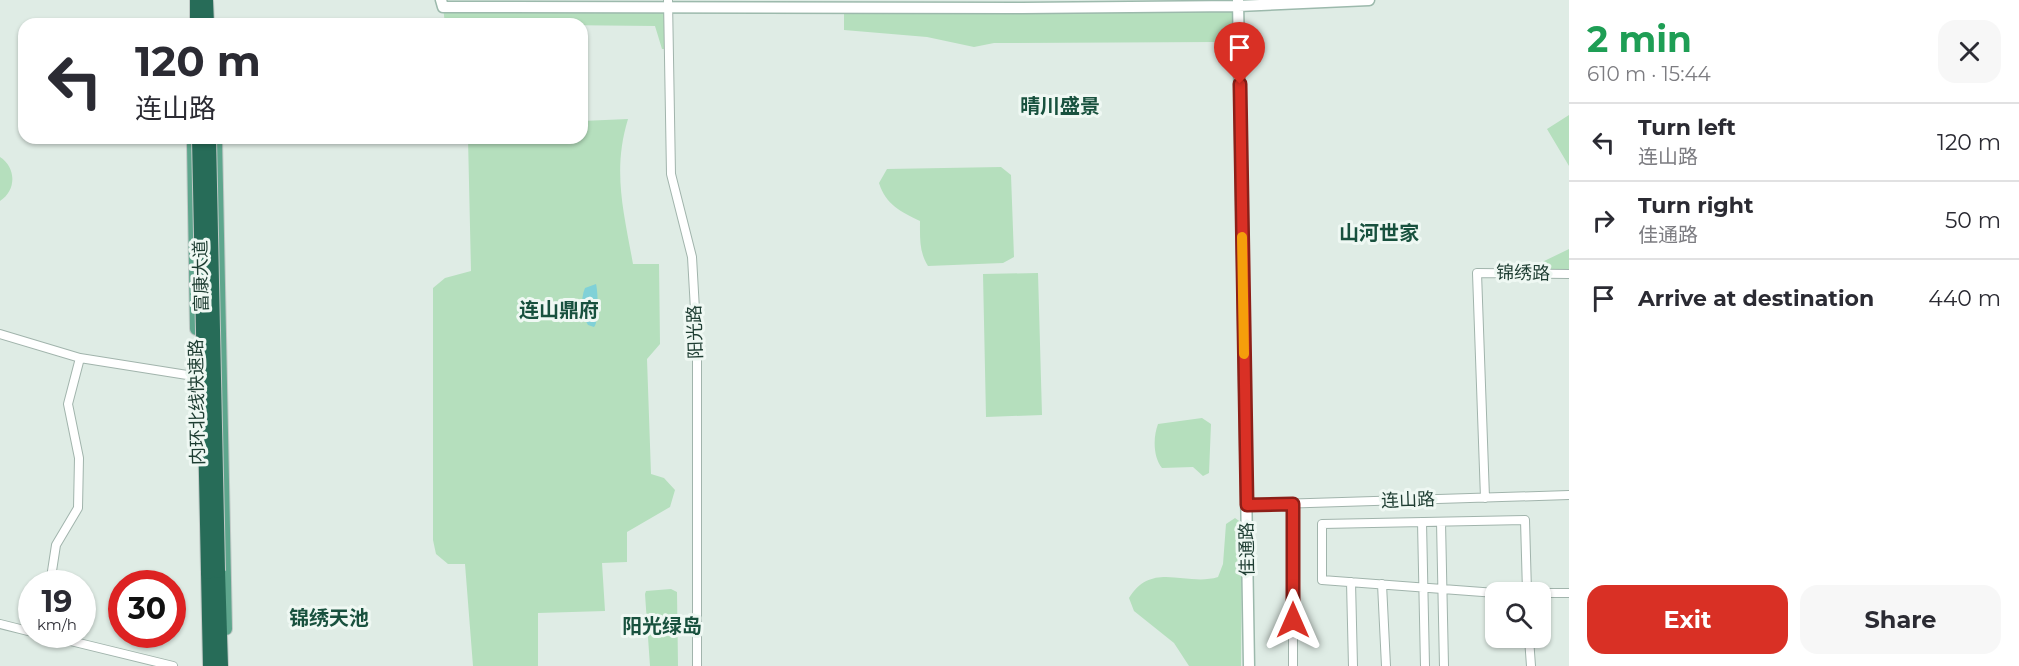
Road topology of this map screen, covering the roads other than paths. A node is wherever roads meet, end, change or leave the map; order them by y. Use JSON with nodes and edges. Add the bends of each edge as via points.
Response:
{"nodes":[{"id":1,"x":191,"y":0,"type":"edge"},
{"id":2,"x":197,"y":0,"type":"edge"},
{"id":3,"x":206,"y":0,"type":"edge"},
{"id":4,"x":212,"y":0,"type":"edge"},
{"id":5,"x":441,"y":0,"type":"edge"},
{"id":6,"x":1369,"y":0,"type":"edge"},
{"id":7,"x":668,"y":3,"type":"edge"},
{"id":8,"x":1238,"y":3,"type":"edge"},
{"id":9,"x":191,"y":18,"type":"edge"},
{"id":10,"x":197,"y":18,"type":"edge"},
{"id":11,"x":207,"y":18,"type":"edge"},
{"id":12,"x":213,"y":18,"type":"edge"},
{"id":13,"x":192,"y":144,"type":"edge"},
{"id":14,"x":199,"y":144,"type":"edge"},
{"id":15,"x":209,"y":144,"type":"edge"},
{"id":16,"x":216,"y":144,"type":"edge"},
{"id":17,"x":1569,"y":274,"type":"edge"},
{"id":18,"x":0,"y":334,"type":"edge"},
{"id":19,"x":80,"y":358,"type":"junction"},
{"id":20,"x":221,"y":378,"type":"junction"},
{"id":21,"x":198,"y":379,"type":"junction"},
{"id":22,"x":1569,"y":495,"type":"edge"},
{"id":23,"x":1485,"y":498,"type":"junction"},
{"id":24,"x":1293,"y":504,"type":"junction"},
{"id":25,"x":1247,"y":505,"type":"junction"},
{"id":26,"x":1422,"y":522,"type":"junction"},
{"id":27,"x":1441,"y":522,"type":"junction"},
{"id":28,"x":52,"y":570,"type":"edge"},
{"id":29,"x":1350,"y":582,"type":"junction"},
{"id":30,"x":1527,"y":582,"type":"edge"},
{"id":31,"x":1382,"y":584,"type":"junction"},
{"id":32,"x":1423,"y":586,"type":"junction"},
{"id":33,"x":1442,"y":588,"type":"junction"},
{"id":34,"x":1485,"y":591,"type":"edge"},
{"id":35,"x":1551,"y":593,"type":"edge"},
{"id":36,"x":1569,"y":593,"type":"edge"},
{"id":37,"x":0,"y":624,"type":"edge"},
{"id":38,"x":18,"y":628,"type":"edge"},
{"id":39,"x":96,"y":648,"type":"edge"},
{"id":40,"x":1530,"y":648,"type":"edge"},
{"id":41,"x":173,"y":666,"type":"edge"},
{"id":42,"x":203,"y":666,"type":"edge"},
{"id":43,"x":210,"y":666,"type":"edge"},
{"id":44,"x":220,"y":666,"type":"edge"},
{"id":45,"x":227,"y":666,"type":"edge"},
{"id":46,"x":697,"y":666,"type":"edge"},
{"id":47,"x":1250,"y":666,"type":"edge"},
{"id":48,"x":1293,"y":666,"type":"edge"},
{"id":49,"x":1353,"y":666,"type":"edge"},
{"id":50,"x":1386,"y":666,"type":"edge"},
{"id":51,"x":1425,"y":666,"type":"edge"},
{"id":52,"x":1443,"y":666,"type":"edge"},
{"id":53,"x":1531,"y":666,"type":"edge"}],
"edges":[{"from":1,"to":9,"type":"main road"},
{"from":2,"to":10,"type":"highway"},
{"from":3,"to":11,"type":"highway"},
{"from":4,"to":12,"type":"main road"},
{"from":5,"to":7,"type":"street","via":[[443,7]]},
{"from":6,"to":8,"type":"street"},
{"from":7,"to":8,"type":"street","via":[[1022,8]]},
{"from":7,"to":46,"type":"street","name":"阳光路","via":[[671,174],[692,257],[697,345]]},
{"from":8,"to":25,"type":"street","name":"佳通路"},
{"from":13,"to":21,"type":"main road","name":"富康大道"},
{"from":14,"to":43,"type":"highway","name":"内环北线快速路","bridge":true},
{"from":15,"to":44,"type":"highway","name":"内环北线快速路","bridge":true},
{"from":16,"to":20,"type":"main road","name":"富康大道"},
{"from":17,"to":23,"type":"street","name":"锦绣路","via":[[1477,273]]},
{"from":18,"to":19,"type":"street"},
{"from":19,"to":21,"type":"street"},
{"from":19,"to":28,"type":"street","via":[[68,404],[79,458],[78,508],[56,545]]},
{"from":20,"to":21,"type":"street"},
{"from":20,"to":45,"type":"main road","name":"富康大道"},
{"from":21,"to":42,"type":"main road","name":"富康大道"},
{"from":22,"to":23,"type":"street","name":"连山路"},
{"from":23,"to":24,"type":"street","name":"连山路"},
{"from":24,"to":25,"type":"street","name":"连山路"},
{"from":24,"to":48,"type":"street"},
{"from":25,"to":47,"type":"street","name":"佳通路"},
{"from":26,"to":27,"type":"street"},
{"from":26,"to":29,"type":"street","via":[[1322,524],[1322,580]]},
{"from":26,"to":32,"type":"street"},
{"from":27,"to":30,"type":"street","via":[[1524,520]]},
{"from":27,"to":33,"type":"street"},
{"from":29,"to":31,"type":"street"},
{"from":29,"to":49,"type":"street"},
{"from":31,"to":32,"type":"street"},
{"from":31,"to":50,"type":"street"},
{"from":32,"to":33,"type":"street"},
{"from":32,"to":51,"type":"street"},
{"from":33,"to":34,"type":"street"},
{"from":33,"to":52,"type":"street"},
{"from":35,"to":36,"type":"street"},
{"from":37,"to":38,"type":"street"},
{"from":39,"to":41,"type":"street"},
{"from":40,"to":53,"type":"street"}]}
